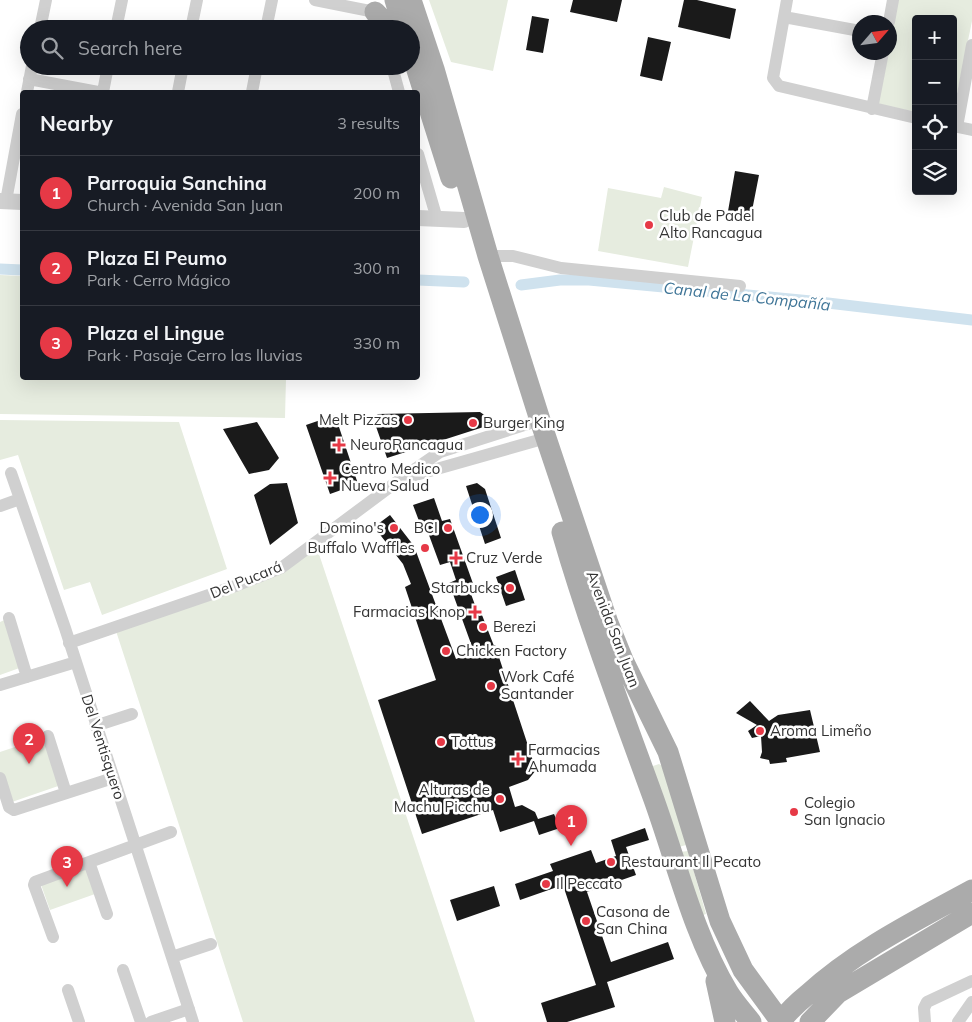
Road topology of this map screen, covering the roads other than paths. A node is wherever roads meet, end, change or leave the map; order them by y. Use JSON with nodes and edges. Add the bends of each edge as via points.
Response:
{"nodes":[{"id":1,"x":46,"y":0,"type":"edge"},
{"id":2,"x":122,"y":0,"type":"edge"},
{"id":3,"x":197,"y":0,"type":"edge"},
{"id":4,"x":272,"y":0,"type":"edge"},
{"id":5,"x":315,"y":0,"type":"edge"},
{"id":6,"x":395,"y":0,"type":"edge"},
{"id":7,"x":411,"y":0,"type":"edge"},
{"id":8,"x":787,"y":0,"type":"edge"},
{"id":9,"x":893,"y":0,"type":"edge"},
{"id":10,"x":376,"y":14,"type":"edge"},
{"id":11,"x":890,"y":15,"type":"edge"},
{"id":12,"x":784,"y":17,"type":"junction"},
{"id":13,"x":42,"y":20,"type":"edge"},
{"id":14,"x":118,"y":20,"type":"edge"},
{"id":15,"x":193,"y":20,"type":"edge"},
{"id":16,"x":268,"y":20,"type":"edge"},
{"id":17,"x":401,"y":20,"type":"edge"},
{"id":18,"x":418,"y":20,"type":"edge"},
{"id":19,"x":420,"y":27,"type":"edge"},
{"id":20,"x":852,"y":30,"type":"edge"},
{"id":21,"x":971,"y":53,"type":"edge"},
{"id":22,"x":881,"y":60,"type":"edge"},
{"id":23,"x":106,"y":75,"type":"edge"},
{"id":24,"x":181,"y":75,"type":"edge"},
{"id":25,"x":256,"y":75,"type":"edge"},
{"id":26,"x":394,"y":75,"type":"edge"},
{"id":27,"x":415,"y":75,"type":"edge"},
{"id":28,"x":418,"y":75,"type":"edge"},
{"id":29,"x":30,"y":84,"type":"edge"},
{"id":30,"x":81,"y":90,"type":"edge"},
{"id":31,"x":103,"y":90,"type":"edge"},
{"id":32,"x":178,"y":90,"type":"edge"},
{"id":33,"x":252,"y":90,"type":"edge"},
{"id":34,"x":398,"y":90,"type":"edge"},
{"id":35,"x":426,"y":99,"type":"junction"},
{"id":36,"x":872,"y":109,"type":"junction"},
{"id":37,"x":912,"y":117,"type":"edge"},
{"id":38,"x":957,"y":117,"type":"edge"},
{"id":39,"x":20,"y":123,"type":"edge"},
{"id":40,"x":957,"y":126,"type":"edge"},
{"id":41,"x":972,"y":130,"type":"edge"},
{"id":42,"x":420,"y":161,"type":"edge"},
{"id":43,"x":3,"y":201,"type":"edge"},
{"id":44,"x":20,"y":202,"type":"edge"},
{"id":45,"x":420,"y":218,"type":"edge"},
{"id":46,"x":437,"y":219,"type":"junction"},
{"id":47,"x":471,"y":220,"type":"junction"},
{"id":48,"x":488,"y":256,"type":"junction"},
{"id":49,"x":740,"y":286,"type":"dead end"},
{"id":50,"x":536,"y":431,"type":"junction"},
{"id":51,"x":10,"y":473,"type":"dead end"},
{"id":52,"x":402,"y":478,"type":"junction"},
{"id":53,"x":20,"y":499,"type":"junction"},
{"id":54,"x":0,"y":506,"type":"edge"},
{"id":55,"x":10,"y":618,"type":"dead end"},
{"id":56,"x":69,"y":642,"type":"junction"},
{"id":57,"x":76,"y":662,"type":"junction"},
{"id":58,"x":27,"y":677,"type":"junction"},
{"id":59,"x":0,"y":685,"type":"edge"},
{"id":60,"x":132,"y":714,"type":"dead end"},
{"id":61,"x":95,"y":726,"type":"junction"},
{"id":62,"x":48,"y":736,"type":"dead end"},
{"id":63,"x":0,"y":778,"type":"edge"},
{"id":64,"x":114,"y":778,"type":"junction"},
{"id":65,"x":650,"y":790,"type":"junction"},
{"id":66,"x":680,"y":790,"type":"junction"},
{"id":67,"x":66,"y":793,"type":"junction"},
{"id":68,"x":171,"y":832,"type":"dead end"},
{"id":69,"x":134,"y":845,"type":"junction"},
{"id":70,"x":88,"y":862,"type":"junction"},
{"id":71,"x":972,"y":890,"type":"edge"},
{"id":72,"x":972,"y":913,"type":"edge"},
{"id":73,"x":107,"y":914,"type":"dead end"},
{"id":74,"x":720,"y":921,"type":"junction"},
{"id":75,"x":699,"y":929,"type":"junction"},
{"id":76,"x":53,"y":937,"type":"dead end"},
{"id":77,"x":211,"y":944,"type":"dead end"},
{"id":78,"x":172,"y":958,"type":"junction"},
{"id":79,"x":713,"y":964,"type":"junction"},
{"id":80,"x":123,"y":970,"type":"dead end"},
{"id":81,"x":972,"y":982,"type":"edge"},
{"id":82,"x":68,"y":990,"type":"dead end"},
{"id":83,"x":972,"y":1002,"type":"edge"},
{"id":84,"x":189,"y":1010,"type":"junction"},
{"id":85,"x":79,"y":1022,"type":"edge"},
{"id":86,"x":141,"y":1022,"type":"edge"},
{"id":87,"x":151,"y":1022,"type":"edge"},
{"id":88,"x":193,"y":1022,"type":"edge"},
{"id":89,"x":725,"y":1022,"type":"edge"},
{"id":90,"x":750,"y":1022,"type":"edge"},
{"id":91,"x":781,"y":1022,"type":"edge"},
{"id":92,"x":810,"y":1022,"type":"edge"},
{"id":93,"x":925,"y":1022,"type":"edge"},
{"id":94,"x":958,"y":1022,"type":"edge"}],
"edges":[{"from":1,"to":13,"type":"street"},
{"from":2,"to":14,"type":"street"},
{"from":3,"to":15,"type":"street"},
{"from":4,"to":16,"type":"street"},
{"from":5,"to":10,"type":"street"},
{"from":6,"to":17,"type":"main road"},
{"from":7,"to":18,"type":"main road"},
{"from":8,"to":12,"type":"street"},
{"from":9,"to":11,"type":"street"},
{"from":12,"to":20,"type":"street"},
{"from":12,"to":36,"type":"street","via":[[773,78],[775,82],[779,86]]},
{"from":19,"to":47,"type":"main road","via":[[434,69]]},
{"from":21,"to":38,"type":"street"},
{"from":22,"to":36,"type":"street"},
{"from":23,"to":31,"type":"street"},
{"from":24,"to":32,"type":"street"},
{"from":25,"to":33,"type":"street"},
{"from":26,"to":34,"type":"street"},
{"from":27,"to":35,"type":"main road"},
{"from":28,"to":35,"type":"main road"},
{"from":29,"to":30,"type":"street"},
{"from":35,"to":47,"type":"main road"},
{"from":36,"to":37,"type":"street"},
{"from":39,"to":43,"type":"street"},
{"from":40,"to":41,"type":"street"},
{"from":42,"to":46,"type":"street"},
{"from":43,"to":44,"type":"street"},
{"from":45,"to":46,"type":"street"},
{"from":46,"to":47,"type":"street"},
{"from":47,"to":48,"type":"main road","name":"Avenida San Juan"},
{"from":47,"to":50,"type":"main road","name":"Avenida San Juan"},
{"from":48,"to":49,"type":"street","via":[[513,256],[561,268]]},
{"from":48,"to":50,"type":"main road","name":"Avenida San Juan"},
{"from":50,"to":52,"type":"street","name":"Del Pucará"},
{"from":50,"to":52,"type":"street","name":"Del Pucará","via":[[440,452]]},
{"from":50,"to":65,"type":"main road","name":"Avenida San Juan","via":[[547,479],[602,660]]},
{"from":50,"to":66,"type":"main road","name":"Avenida San Juan","via":[[608,623],[668,752]]},
{"from":51,"to":53,"type":"street","name":"Del Ventisquero"},
{"from":52,"to":56,"type":"street","name":"Del Pucará","via":[[281,568]]},
{"from":53,"to":54,"type":"street"},
{"from":53,"to":56,"type":"street","name":"Del Ventisquero"},
{"from":55,"to":58,"type":"street"},
{"from":56,"to":57,"type":"street","name":"Del Ventisquero"},
{"from":57,"to":58,"type":"street"},
{"from":57,"to":61,"type":"street","name":"Del Ventisquero"},
{"from":58,"to":59,"type":"street"},
{"from":60,"to":61,"type":"street"},
{"from":61,"to":64,"type":"street","name":"Del Ventisquero"},
{"from":62,"to":67,"type":"street"},
{"from":63,"to":67,"type":"street","via":[[14,810]]},
{"from":64,"to":67,"type":"street"},
{"from":64,"to":69,"type":"street","name":"Del Ventisquero"},
{"from":65,"to":66,"type":"main road","via":[[672,784]]},
{"from":65,"to":75,"type":"main road","name":"Avenida San Juan"},
{"from":66,"to":74,"type":"main road","name":"Avenida San Juan"},
{"from":68,"to":69,"type":"street"},
{"from":69,"to":70,"type":"street"},
{"from":69,"to":78,"type":"street","name":"Del Ventisquero"},
{"from":70,"to":73,"type":"street"},
{"from":70,"to":76,"type":"street","via":[[35,882]]},
{"from":71,"to":91,"type":"main road","via":[[867,949],[825,978]]},
{"from":72,"to":92,"type":"main road","via":[[838,993]]},
{"from":74,"to":75,"type":"main road","via":[[714,928]]},
{"from":74,"to":91,"type":"main road","name":"Avenida San Juan","via":[[742,970]]},
{"from":75,"to":79,"type":"main road","name":"Avenida San Juan"},
{"from":77,"to":78,"type":"street"},
{"from":78,"to":84,"type":"street","name":"Del Ventisquero"},
{"from":79,"to":89,"type":"main road"},
{"from":79,"to":90,"type":"main road","name":"Avenida San Juan"},
{"from":80,"to":86,"type":"street"},
{"from":81,"to":93,"type":"street","via":[[927,1002]]},
{"from":82,"to":85,"type":"street"},
{"from":83,"to":94,"type":"street"},
{"from":84,"to":87,"type":"street"},
{"from":84,"to":88,"type":"street","name":"Del Ventisquero"}]}
